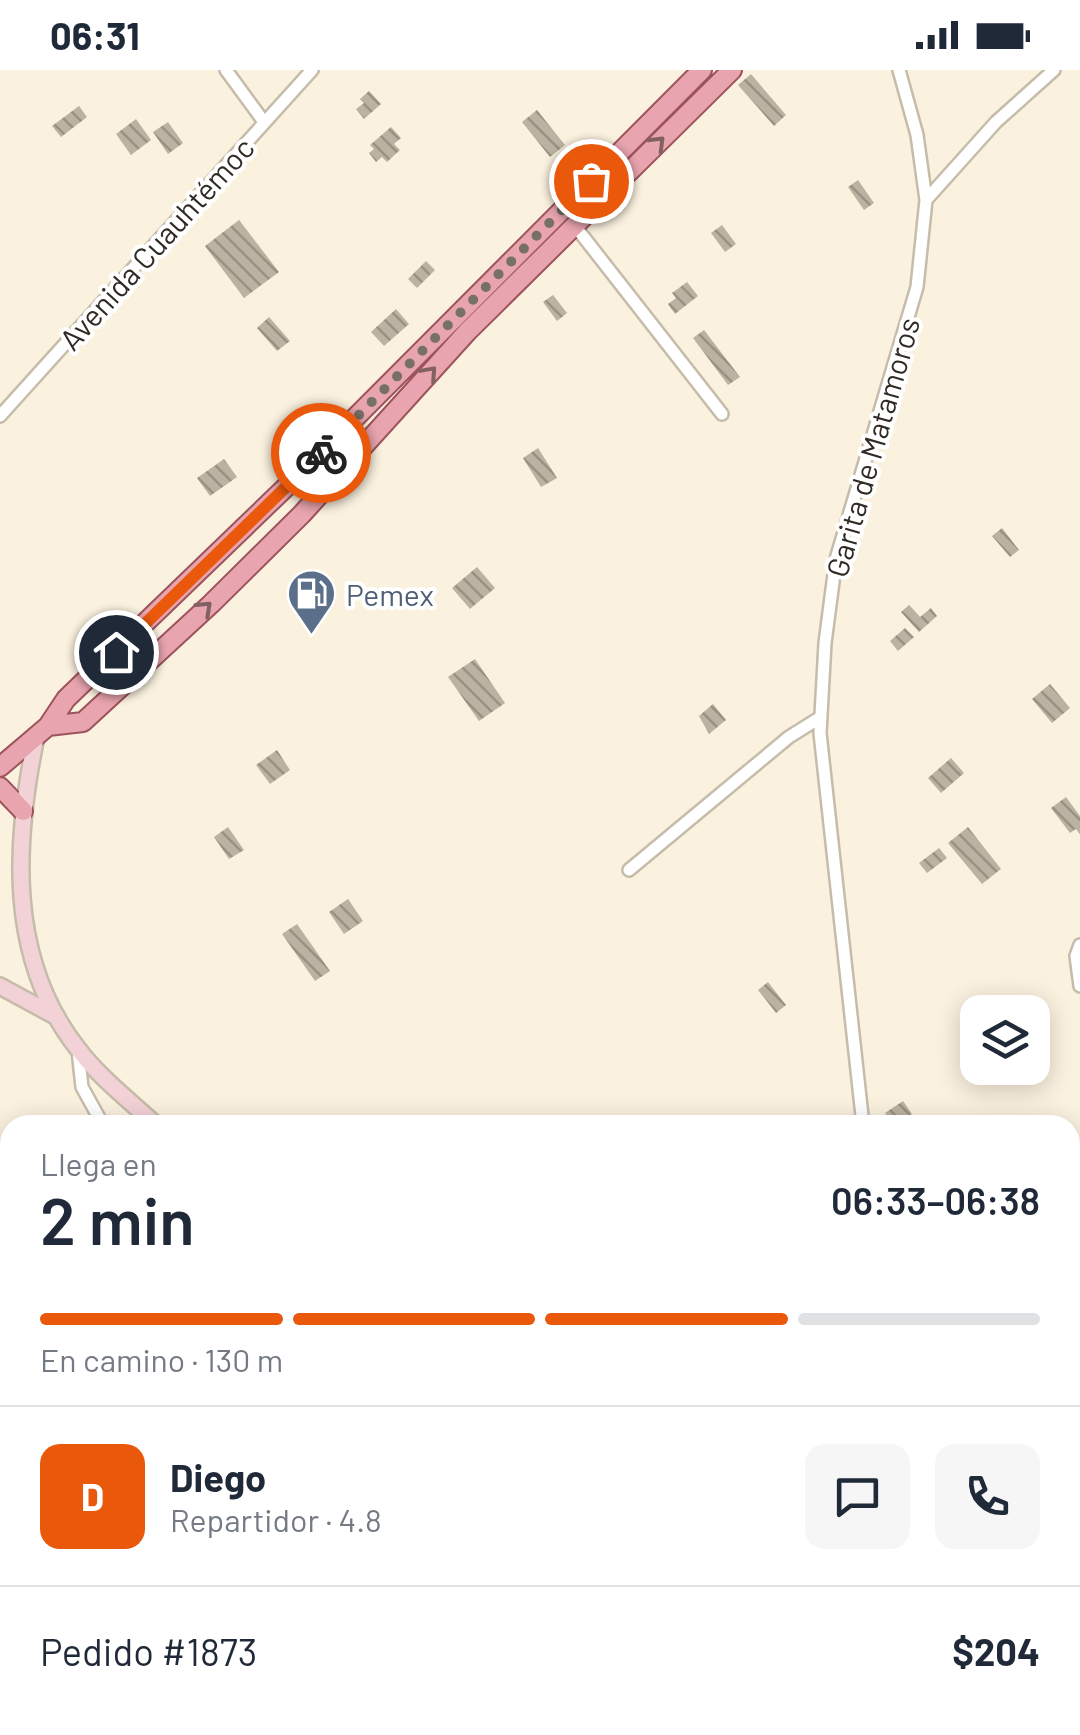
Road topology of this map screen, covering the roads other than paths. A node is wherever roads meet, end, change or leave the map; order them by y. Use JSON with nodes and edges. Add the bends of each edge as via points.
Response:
{"nodes":[{"id":1,"x":226,"y":70,"type":"edge"},
{"id":2,"x":312,"y":70,"type":"edge"},
{"id":3,"x":702,"y":70,"type":"edge"},
{"id":4,"x":732,"y":70,"type":"edge"},
{"id":5,"x":899,"y":70,"type":"edge"},
{"id":6,"x":1054,"y":70,"type":"edge"},
{"id":7,"x":264,"y":122,"type":"junction"},
{"id":8,"x":591,"y":181,"type":"junction"},
{"id":9,"x":605,"y":195,"type":"junction"},
{"id":10,"x":926,"y":200,"type":"junction"},
{"id":11,"x":575,"y":226,"type":"junction"},
{"id":12,"x":460,"y":326,"type":"junction"},
{"id":13,"x":722,"y":414,"type":"dead end"},
{"id":14,"x":0,"y":416,"type":"edge"},
{"id":15,"x":821,"y":717,"type":"junction"},
{"id":16,"x":42,"y":731,"type":"junction"},
{"id":17,"x":0,"y":767,"type":"edge"},
{"id":18,"x":0,"y":787,"type":"edge"},
{"id":19,"x":23,"y":812,"type":"junction"},
{"id":20,"x":629,"y":870,"type":"dead end"},
{"id":21,"x":1080,"y":944,"type":"edge"},
{"id":22,"x":0,"y":986,"type":"edge"},
{"id":23,"x":1080,"y":986,"type":"edge"},
{"id":24,"x":57,"y":1017,"type":"junction"},
{"id":25,"x":78,"y":1050,"type":"junction"},
{"id":26,"x":97,"y":1115,"type":"edge"},
{"id":27,"x":146,"y":1115,"type":"edge"},
{"id":28,"x":862,"y":1115,"type":"edge"}],
"edges":[{"from":1,"to":7,"type":"street"},
{"from":2,"to":7,"type":"street","name":"Avenida Cuauhtémoc"},
{"from":3,"to":8,"type":"main road"},
{"from":9,"to":4,"type":"main road","one_way":true},
{"from":5,"to":10,"type":"street","name":"Garita de Matamoros"},
{"from":6,"to":10,"type":"street"},
{"from":7,"to":14,"type":"street","name":"Avenida Cuauhtémoc"},
{"from":8,"to":9,"type":"main road"},
{"from":8,"to":12,"type":"main road"},
{"from":9,"to":11,"type":"main road"},
{"from":10,"to":15,"type":"street","name":"Garita de Matamoros","via":[[917,287],[836,558]]},
{"from":11,"to":12,"type":"main road"},
{"from":11,"to":13,"type":"street"},
{"from":12,"to":16,"type":"main road","via":[[66,699]]},
{"from":16,"to":12,"type":"main road","one_way":true,"via":[[84,722],[196,617],[302,514]]},
{"from":15,"to":20,"type":"street","via":[[788,736]]},
{"from":15,"to":28,"type":"street","name":"Garita de Matamoros"},
{"from":16,"to":17,"type":"main road"},
{"from":16,"to":19,"type":"main road"},
{"from":18,"to":19,"type":"main road"},
{"from":19,"to":24,"type":"main road","via":[[23,920]]},
{"from":21,"to":23,"type":"street"},
{"from":22,"to":24,"type":"main road"},
{"from":24,"to":25,"type":"main road"},
{"from":25,"to":26,"type":"street","via":[[82,1086]]},
{"from":25,"to":27,"type":"main road"}]}
